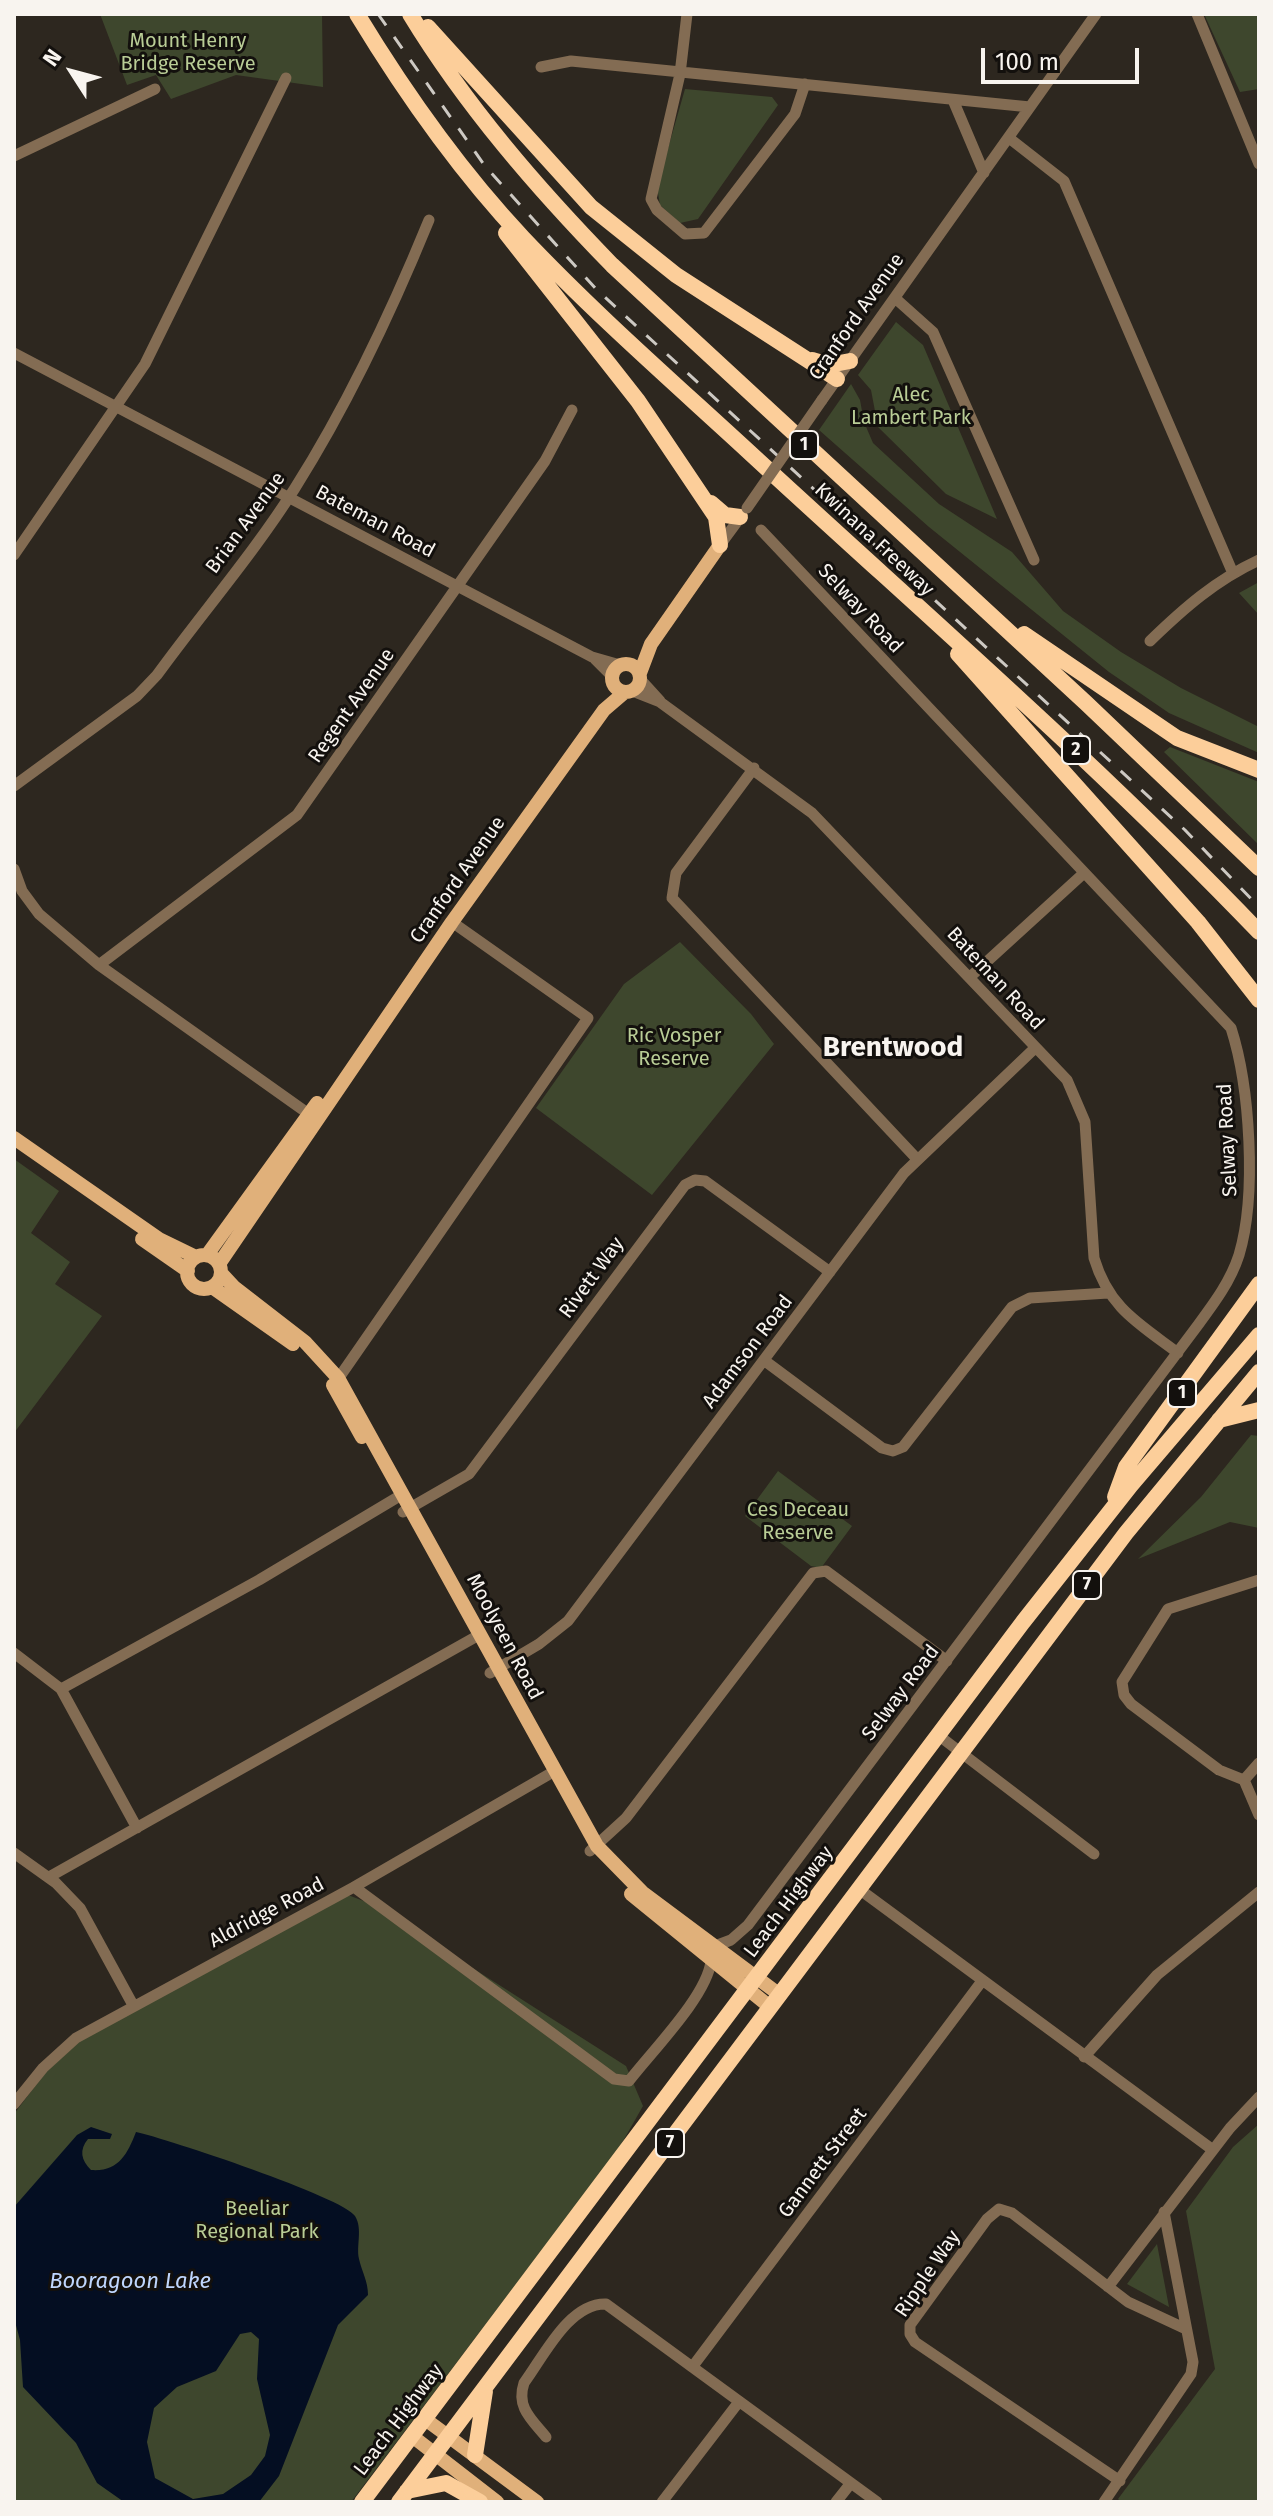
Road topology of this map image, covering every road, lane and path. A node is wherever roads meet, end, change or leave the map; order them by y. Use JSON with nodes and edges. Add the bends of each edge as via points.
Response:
{"nodes":[{"id":1,"x":350,"y":14,"type":"edge"},
{"id":2,"x":357,"y":14,"type":"edge"},
{"id":3,"x":410,"y":14,"type":"edge"},
{"id":4,"x":417,"y":14,"type":"edge"},
{"id":5,"x":687,"y":14,"type":"edge"},
{"id":6,"x":1096,"y":14,"type":"edge"},
{"id":7,"x":1196,"y":17,"type":"edge"},
{"id":8,"x":541,"y":67,"type":"dead end"},
{"id":9,"x":680,"y":74,"type":"junction"},
{"id":10,"x":286,"y":78,"type":"dead end"},
{"id":11,"x":805,"y":84,"type":"junction"},
{"id":12,"x":155,"y":89,"type":"dead end"},
{"id":13,"x":953,"y":100,"type":"junction"},
{"id":14,"x":1030,"y":107,"type":"junction"},
{"id":15,"x":1009,"y":138,"type":"junction"},
{"id":16,"x":14,"y":156,"type":"edge"},
{"id":17,"x":1259,"y":164,"type":"edge"},
{"id":18,"x":984,"y":173,"type":"junction"},
{"id":19,"x":429,"y":220,"type":"dead end"},
{"id":20,"x":895,"y":298,"type":"junction"},
{"id":21,"x":14,"y":353,"type":"edge"},
{"id":22,"x":802,"y":357,"type":"junction"},
{"id":23,"x":850,"y":361,"type":"junction"},
{"id":24,"x":837,"y":379,"type":"junction"},
{"id":25,"x":118,"y":408,"type":"junction"},
{"id":26,"x":572,"y":410,"type":"dead end"},
{"id":27,"x":703,"y":496,"type":"junction"},
{"id":28,"x":289,"y":497,"type":"junction"},
{"id":29,"x":744,"y":512,"type":"junction"},
{"id":30,"x":761,"y":530,"type":"dead end"},
{"id":31,"x":720,"y":545,"type":"junction"},
{"id":32,"x":14,"y":555,"type":"edge"},
{"id":33,"x":1034,"y":560,"type":"dead end"},
{"id":34,"x":1259,"y":560,"type":"edge"},
{"id":35,"x":1232,"y":571,"type":"junction"},
{"id":36,"x":458,"y":586,"type":"junction"},
{"id":37,"x":973,"y":600,"type":"junction"},
{"id":38,"x":922,"y":612,"type":"junction"},
{"id":39,"x":1150,"y":641,"type":"dead end"},
{"id":40,"x":626,"y":678,"type":"junction"},
{"id":41,"x":754,"y":768,"type":"junction"},
{"id":42,"x":1259,"y":770,"type":"edge"},
{"id":43,"x":14,"y":786,"type":"edge"},
{"id":44,"x":1259,"y":868,"type":"edge"},
{"id":45,"x":14,"y":869,"type":"edge"},
{"id":46,"x":1084,"y":873,"type":"junction"},
{"id":47,"x":18,"y":892,"type":"edge"},
{"id":48,"x":452,"y":922,"type":"junction"},
{"id":49,"x":1259,"y":932,"type":"edge"},
{"id":50,"x":99,"y":965,"type":"junction"},
{"id":51,"x":970,"y":977,"type":"junction"},
{"id":52,"x":1259,"y":1000,"type":"edge"},
{"id":53,"x":1035,"y":1048,"type":"junction"},
{"id":54,"x":313,"y":1116,"type":"junction"},
{"id":55,"x":14,"y":1138,"type":"edge"},
{"id":56,"x":14,"y":1148,"type":"edge"},
{"id":57,"x":917,"y":1159,"type":"junction"},
{"id":58,"x":211,"y":1262,"type":"junction"},
{"id":59,"x":188,"y":1271,"type":"junction"},
{"id":60,"x":830,"y":1272,"type":"junction"},
{"id":61,"x":1259,"y":1284,"type":"edge"},
{"id":62,"x":212,"y":1287,"type":"junction"},
{"id":63,"x":1108,"y":1293,"type":"junction"},
{"id":64,"x":1259,"y":1335,"type":"edge"},
{"id":65,"x":1178,"y":1353,"type":"junction"},
{"id":66,"x":1253,"y":1355,"type":"edge"},
{"id":67,"x":765,"y":1361,"type":"junction"},
{"id":68,"x":1259,"y":1372,"type":"edge"},
{"id":69,"x":336,"y":1382,"type":"junction"},
{"id":70,"x":1259,"y":1410,"type":"edge"},
{"id":71,"x":1218,"y":1420,"type":"junction"},
{"id":72,"x":403,"y":1503,"type":"junction"},
{"id":73,"x":1110,"y":1512,"type":"junction"},
{"id":74,"x":1259,"y":1580,"type":"edge"},
{"id":75,"x":476,"y":1637,"type":"junction"},
{"id":76,"x":14,"y":1653,"type":"edge"},
{"id":77,"x":947,"y":1661,"type":"junction"},
{"id":78,"x":494,"y":1671,"type":"junction"},
{"id":79,"x":61,"y":1689,"type":"junction"},
{"id":80,"x":938,"y":1735,"type":"junction"},
{"id":81,"x":960,"y":1754,"type":"junction"},
{"id":82,"x":1259,"y":1763,"type":"edge"},
{"id":83,"x":549,"y":1774,"type":"junction"},
{"id":84,"x":1244,"y":1780,"type":"junction"},
{"id":85,"x":1259,"y":1815,"type":"edge"},
{"id":86,"x":137,"y":1828,"type":"junction"},
{"id":87,"x":593,"y":1849,"type":"junction"},
{"id":88,"x":14,"y":1853,"type":"edge"},
{"id":89,"x":1094,"y":1854,"type":"dead end"},
{"id":90,"x":49,"y":1877,"type":"junction"},
{"id":91,"x":354,"y":1887,"type":"junction"},
{"id":92,"x":859,"y":1889,"type":"junction"},
{"id":93,"x":1259,"y":1892,"type":"edge"},
{"id":94,"x":713,"y":1954,"type":"junction"},
{"id":95,"x":982,"y":1981,"type":"junction"},
{"id":96,"x":752,"y":1984,"type":"junction"},
{"id":97,"x":775,"y":2001,"type":"junction"},
{"id":98,"x":133,"y":2005,"type":"junction"},
{"id":99,"x":1084,"y":2057,"type":"junction"},
{"id":100,"x":1259,"y":2097,"type":"edge"},
{"id":101,"x":14,"y":2104,"type":"edge"},
{"id":102,"x":1213,"y":2150,"type":"junction"},
{"id":103,"x":1164,"y":2212,"type":"junction"},
{"id":104,"x":545,"y":2261,"type":"junction"},
{"id":105,"x":569,"y":2278,"type":"junction"},
{"id":106,"x":1108,"y":2287,"type":"junction"},
{"id":107,"x":1186,"y":2329,"type":"junction"},
{"id":108,"x":693,"y":2366,"type":"junction"},
{"id":109,"x":486,"y":2386,"type":"junction"},
{"id":110,"x":738,"y":2403,"type":"junction"},
{"id":111,"x":425,"y":2419,"type":"junction"},
{"id":112,"x":412,"y":2436,"type":"junction"},
{"id":113,"x":449,"y":2436,"type":"junction"},
{"id":114,"x":546,"y":2437,"type":"dead end"},
{"id":115,"x":435,"y":2454,"type":"junction"},
{"id":116,"x":475,"y":2455,"type":"junction"},
{"id":117,"x":1120,"y":2481,"type":"junction"},
{"id":118,"x":851,"y":2483,"type":"junction"},
{"id":119,"x":403,"y":2496,"type":"edge"},
{"id":120,"x":362,"y":2502,"type":"edge"},
{"id":121,"x":480,"y":2502,"type":"edge"},
{"id":122,"x":497,"y":2502,"type":"edge"},
{"id":123,"x":537,"y":2502,"type":"edge"},
{"id":124,"x":662,"y":2502,"type":"edge"},
{"id":125,"x":836,"y":2502,"type":"edge"},
{"id":126,"x":877,"y":2502,"type":"edge"},
{"id":127,"x":1104,"y":2502,"type":"edge"}],
"edges":[{"from":1,"to":27,"type":"highway","via":[[409,112],[638,401]]},
{"from":2,"to":38,"type":"highway","name":"Kwinana Freeway","number":"1","via":[[443,143],[521,236]]},
{"from":3,"to":37,"type":"highway","name":"Kwinana Freeway","number":"1","via":[[497,137],[594,246]]},
{"from":4,"to":22,"type":"highway","via":[[591,207],[676,275]]},
{"from":5,"to":9,"type":"street"},
{"from":6,"to":14,"type":"street","name":"Cranford Avenue"},
{"from":7,"to":17,"type":"street"},
{"from":8,"to":9,"type":"street","via":[[571,61]]},
{"from":9,"to":11,"type":"street"},
{"from":9,"to":11,"type":"street","via":[[651,199],[685,234],[704,233],[795,114]]},
{"from":10,"to":25,"type":"street","via":[[167,325]]},
{"from":11,"to":13,"type":"street"},
{"from":12,"to":16,"type":"street"},
{"from":13,"to":14,"type":"street"},
{"from":13,"to":18,"type":"street"},
{"from":14,"to":15,"type":"street","name":"Cranford Avenue"},
{"from":15,"to":18,"type":"street","name":"Cranford Avenue"},
{"from":15,"to":35,"type":"street","via":[[1064,181]]},
{"from":18,"to":20,"type":"street","name":"Cranford Avenue"},
{"from":19,"to":28,"type":"street","name":"Brian Avenue","via":[[337,417]]},
{"from":20,"to":23,"type":"street","name":"Cranford Avenue"},
{"from":20,"to":33,"type":"street","via":[[933,332]]},
{"from":21,"to":25,"type":"street","name":"Bateman Road"},
{"from":22,"to":23,"type":"highway","via":[[829,365]]},
{"from":22,"to":24,"type":"highway"},
{"from":23,"to":24,"type":"street","name":"Cranford Avenue"},
{"from":24,"to":29,"type":"street","name":"Cranford Avenue","bridge":true},
{"from":25,"to":28,"type":"street","name":"Bateman Road"},
{"from":25,"to":32,"type":"street"},
{"from":26,"to":36,"type":"street","name":"Regent Avenue","via":[[545,461]]},
{"from":27,"to":29,"type":"highway","via":[[725,515]]},
{"from":27,"to":31,"type":"highway","via":[[718,523]]},
{"from":28,"to":36,"type":"street","name":"Bateman Road"},
{"from":28,"to":43,"type":"street","name":"Brian Avenue","via":[[137,696]]},
{"from":29,"to":31,"type":"street","name":"Cranford Avenue"},
{"from":30,"to":46,"type":"street","name":"Selway Road"},
{"from":31,"to":40,"type":"main road","name":"Cranford Avenue"},
{"from":34,"to":35,"type":"street"},
{"from":35,"to":39,"type":"street"},
{"from":36,"to":40,"type":"street","name":"Bateman Road"},
{"from":36,"to":50,"type":"street","name":"Regent Avenue","via":[[297,815]]},
{"from":37,"to":42,"type":"highway","number":"1","via":[[1167,732]]},
{"from":37,"to":44,"type":"highway","name":"Kwinana Freeway","number":"2"},
{"from":38,"to":49,"type":"highway","name":"Kwinana Freeway","number":"2","via":[[1090,763]]},
{"from":38,"to":52,"type":"highway","number":"1","via":[[1206,932]]},
{"from":40,"to":41,"type":"street","name":"Bateman Road"},
{"from":40,"to":48,"type":"main road","name":"Cranford Avenue"},
{"from":41,"to":51,"type":"street","name":"Bateman Road","via":[[812,813]]},
{"from":41,"to":57,"type":"street","via":[[676,873],[672,898]]},
{"from":45,"to":47,"type":"street"},
{"from":46,"to":51,"type":"street"},
{"from":46,"to":65,"type":"street","name":"Selway Road","via":[[1231,1028],[1243,1064],[1250,1211],[1222,1291]]},
{"from":47,"to":50,"type":"street"},
{"from":48,"to":54,"type":"main road","name":"Cranford Avenue"},
{"from":48,"to":69,"type":"street","via":[[588,1018]]},
{"from":50,"to":54,"type":"street"},
{"from":51,"to":53,"type":"street","name":"Bateman Road"},
{"from":53,"to":57,"type":"street","name":"Adamson Road"},
{"from":53,"to":63,"type":"street","name":"Bateman Road","via":[[1067,1080],[1085,1122],[1094,1258]]},
{"from":54,"to":58,"type":"main road","name":"Cranford Avenue"},
{"from":55,"to":58,"type":"main road","name":"Moolyeen Road","via":[[159,1239]]},
{"from":56,"to":59,"type":"main road","name":"Moolyeen Road"},
{"from":57,"to":60,"type":"street","name":"Adamson Road"},
{"from":58,"to":59,"type":"main road"},
{"from":58,"to":62,"type":"main road"},
{"from":58,"to":69,"type":"main road","name":"Moolyeen Road","via":[[234,1287],[305,1342]]},
{"from":59,"to":62,"type":"main road","name":"Moolyeen Road","via":[[196,1286]]},
{"from":60,"to":67,"type":"street","name":"Adamson Road"},
{"from":60,"to":72,"type":"street","name":"Rivett Way","via":[[705,1181],[685,1185],[469,1474]]},
{"from":61,"to":73,"type":"highway","number":"1","via":[[1126,1467]]},
{"from":62,"to":69,"type":"main road","name":"Moolyeen Road"},
{"from":63,"to":65,"type":"street","name":"Bateman Road","via":[[1127,1315]]},
{"from":63,"to":67,"type":"street","via":[[1030,1298],[1012,1307],[903,1447],[893,1451]]},
{"from":64,"to":66,"type":"highway","name":"Leach Highway","number":"7"},
{"from":65,"to":77,"type":"street","name":"Selway Road"},
{"from":66,"to":73,"type":"highway","name":"Leach Highway","number":"7"},
{"from":67,"to":78,"type":"street","name":"Adamson Road","via":[[568,1621]]},
{"from":68,"to":71,"type":"highway","number":"7"},
{"from":69,"to":72,"type":"main road","name":"Moolyeen Road"},
{"from":70,"to":71,"type":"highway"},
{"from":71,"to":81,"type":"highway","number":"7"},
{"from":72,"to":75,"type":"main road","name":"Moolyeen Road"},
{"from":72,"to":79,"type":"street","name":"Rivett Way"},
{"from":73,"to":80,"type":"highway","name":"Leach Highway","number":"7"},
{"from":74,"to":84,"type":"street","via":[[1168,1609],[1122,1682],[1124,1695],[1219,1770]]},
{"from":75,"to":78,"type":"main road","name":"Moolyeen Road"},
{"from":75,"to":86,"type":"street"},
{"from":76,"to":79,"type":"street"},
{"from":77,"to":87,"type":"street","via":[[826,1571],[813,1573],[626,1818]]},
{"from":77,"to":94,"type":"street","name":"Selway Road","via":[[748,1925]]},
{"from":78,"to":83,"type":"main road","name":"Moolyeen Road"},
{"from":79,"to":86,"type":"street"},
{"from":80,"to":81,"type":"street"},
{"from":80,"to":96,"type":"highway","name":"Leach Highway","number":"7"},
{"from":81,"to":89,"type":"street"},
{"from":81,"to":92,"type":"highway","number":"7"},
{"from":82,"to":84,"type":"street"},
{"from":83,"to":87,"type":"main road","name":"Moolyeen Road"},
{"from":83,"to":91,"type":"street","name":"Aldridge Road"},
{"from":84,"to":85,"type":"street"},
{"from":86,"to":90,"type":"street"},
{"from":87,"to":94,"type":"main road","name":"Moolyeen Road"},
{"from":88,"to":90,"type":"street"},
{"from":90,"to":98,"type":"street","via":[[80,1908]]},
{"from":91,"to":94,"type":"street","via":[[610,2076],[629,2081],[695,1997]]},
{"from":91,"to":98,"type":"street","name":"Aldridge Road"},
{"from":92,"to":95,"type":"street"},
{"from":92,"to":97,"type":"highway","number":"7"},
{"from":93,"to":99,"type":"street","via":[[1157,1975]]},
{"from":94,"to":96,"type":"main road","name":"Moolyeen Road"},
{"from":95,"to":99,"type":"street"},
{"from":95,"to":108,"type":"street","name":"Gannett Street"},
{"from":96,"to":97,"type":"main road","name":"Moolyeen Road"},
{"from":96,"to":104,"type":"highway","name":"Leach Highway","number":"7"},
{"from":97,"to":105,"type":"highway","number":"7"},
{"from":98,"to":101,"type":"street","name":"Aldridge Road","via":[[76,2038]]},
{"from":99,"to":102,"type":"street"},
{"from":100,"to":102,"type":"street"},
{"from":102,"to":103,"type":"street"},
{"from":103,"to":106,"type":"street"},
{"from":103,"to":107,"type":"street"},
{"from":104,"to":105,"type":"highway"},
{"from":104,"to":111,"type":"highway","name":"Leach Highway","number":"7"},
{"from":105,"to":109,"type":"highway","number":"7"},
{"from":106,"to":107,"type":"street","name":"Ripple Way","via":[[1148,2314]]},
{"from":106,"to":117,"type":"street","name":"Ripple Way","via":[[1012,2213],[999,2209],[910,2325],[910,2334],[930,2353]]},
{"from":107,"to":117,"type":"street","via":[[1191,2374]]},
{"from":108,"to":110,"type":"street"},
{"from":108,"to":114,"type":"street","via":[[620,2311],[592,2304],[574,2316],[524,2383],[520,2395],[528,2416]]},
{"from":109,"to":113,"type":"highway","number":"7"},
{"from":109,"to":116,"type":"highway"},
{"from":110,"to":118,"type":"street"},
{"from":110,"to":124,"type":"street"},
{"from":111,"to":112,"type":"highway","name":"Leach Highway","number":"7"},
{"from":111,"to":113,"type":"main road"},
{"from":112,"to":115,"type":"main road"},
{"from":112,"to":120,"type":"highway","name":"Leach Highway","number":"7"},
{"from":113,"to":115,"type":"highway","number":"7"},
{"from":113,"to":116,"type":"main road"},
{"from":115,"to":119,"type":"highway","number":"7"},
{"from":115,"to":122,"type":"main road"},
{"from":116,"to":123,"type":"main road"},
{"from":117,"to":127,"type":"street"},
{"from":118,"to":125,"type":"street"},
{"from":118,"to":126,"type":"street"},
{"from":119,"to":121,"type":"highway","via":[[446,2483]]}]}
